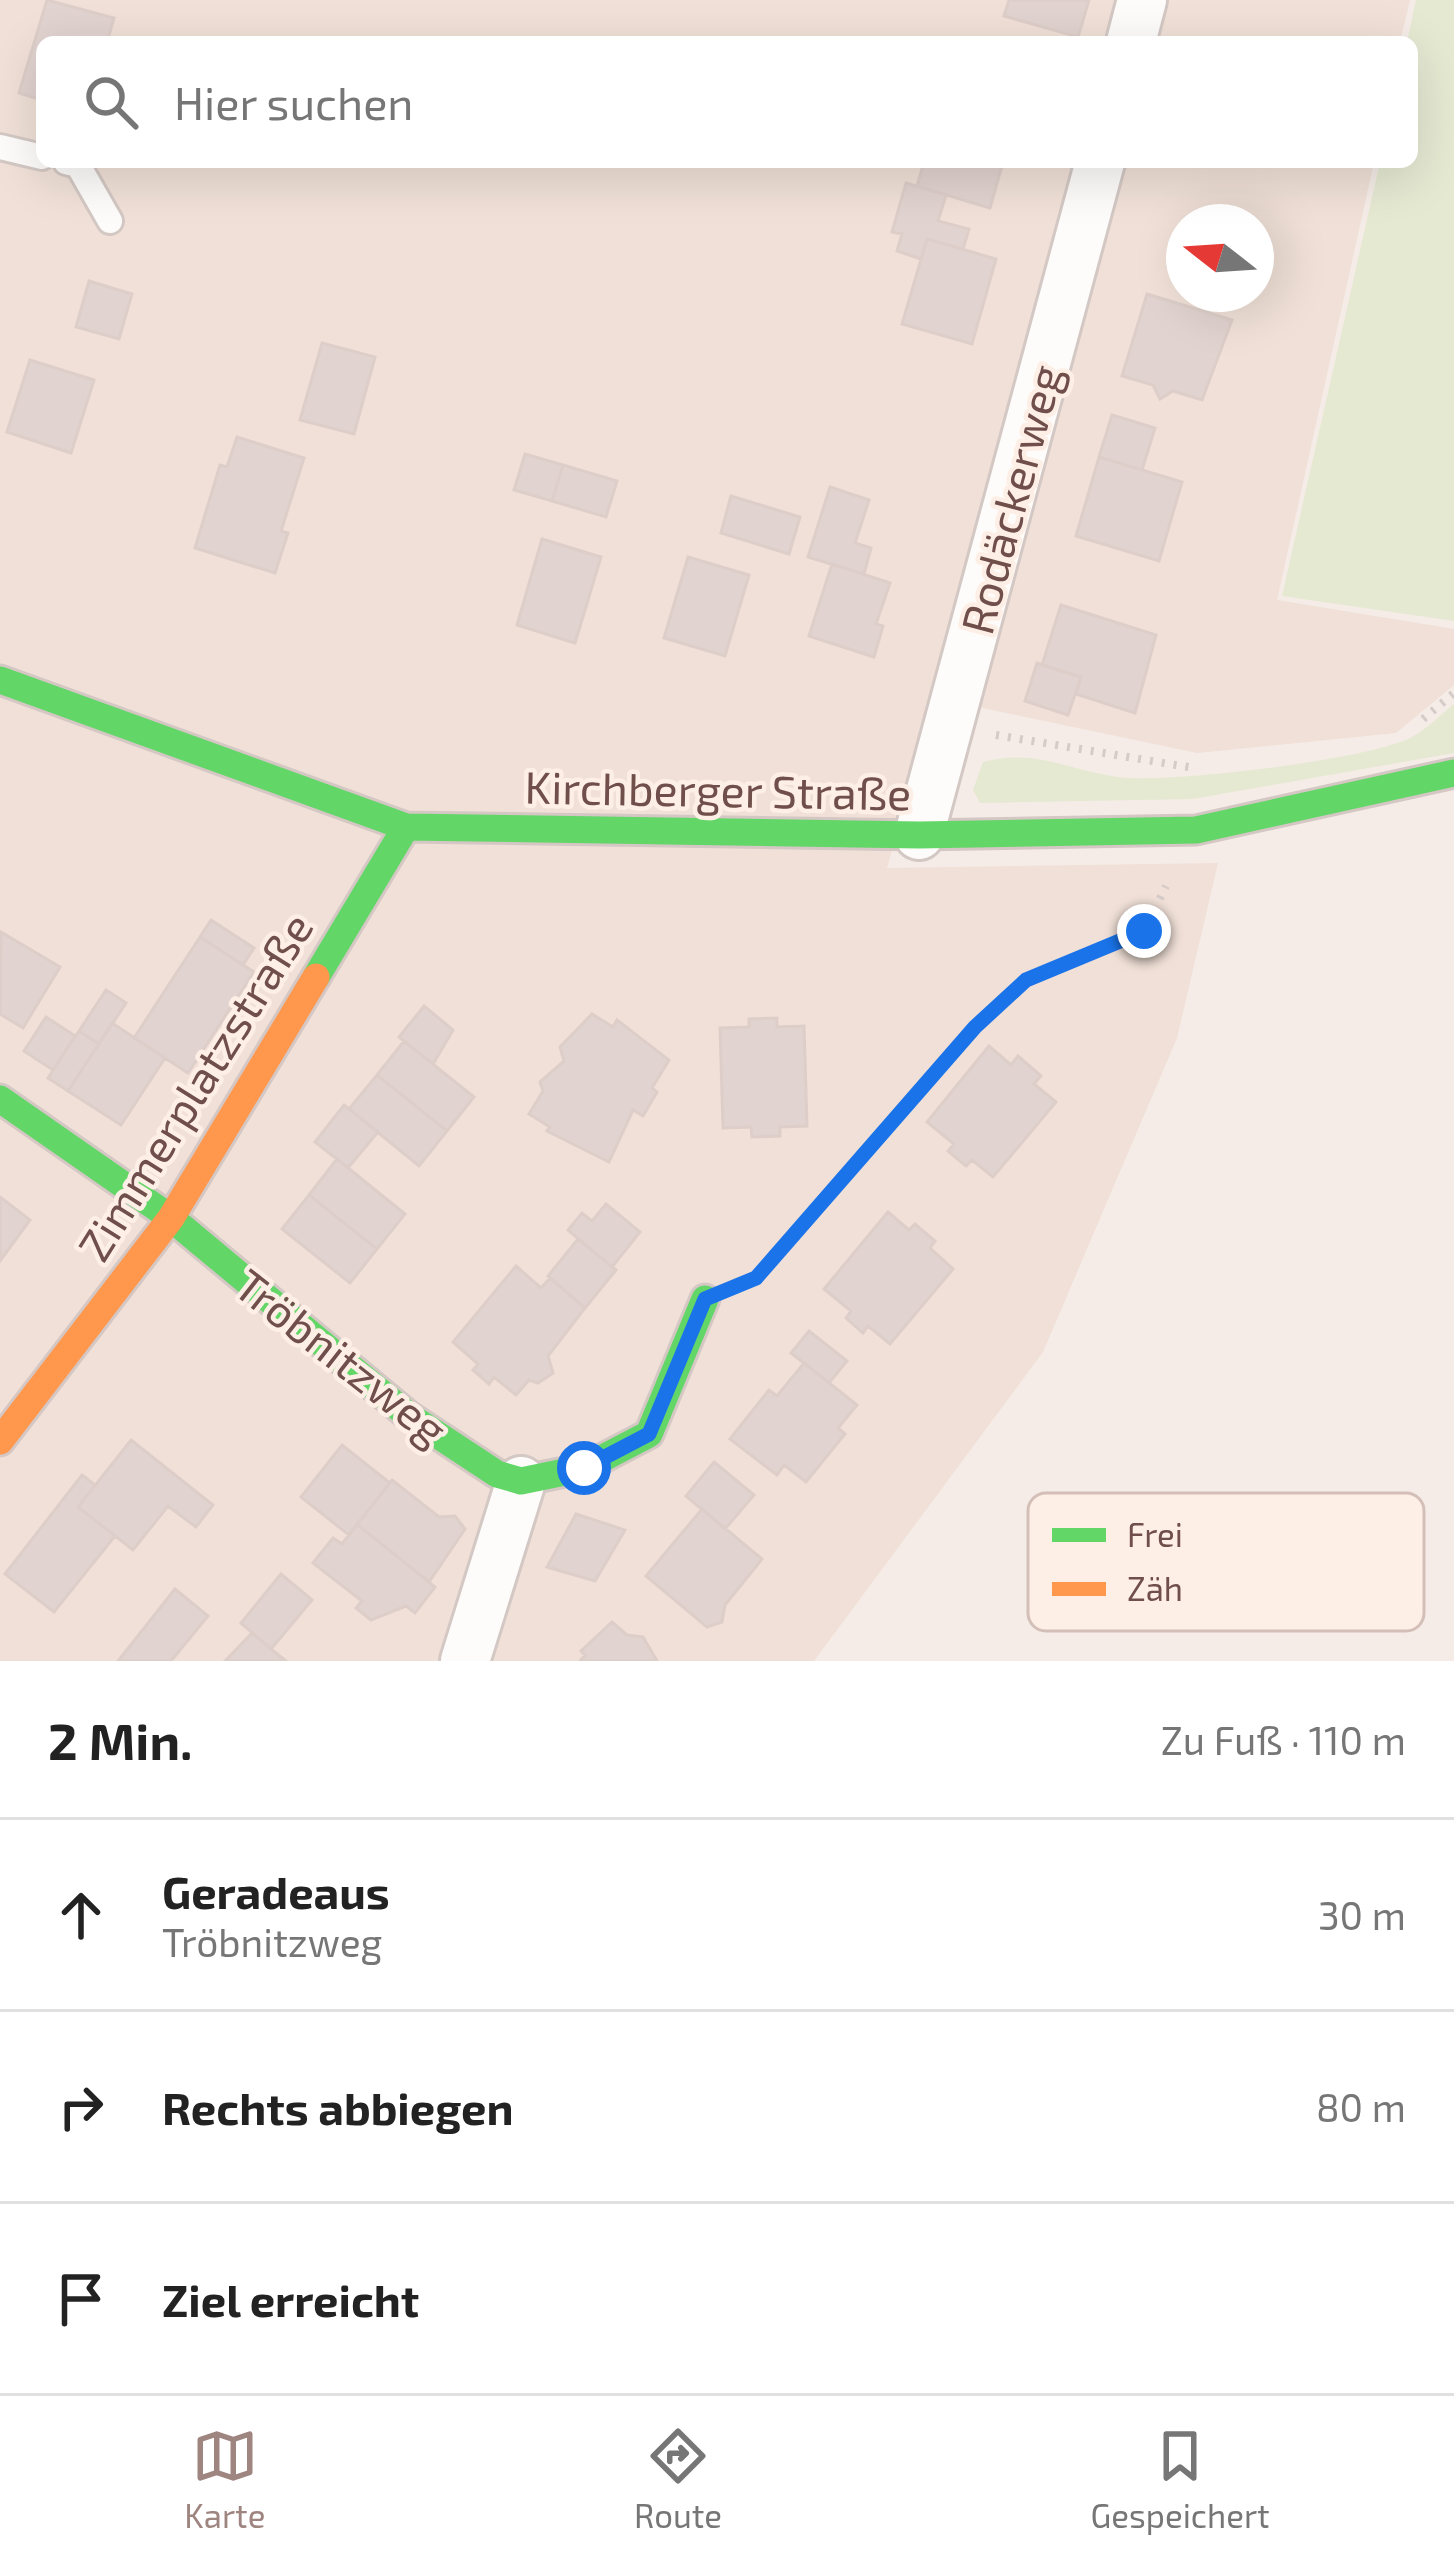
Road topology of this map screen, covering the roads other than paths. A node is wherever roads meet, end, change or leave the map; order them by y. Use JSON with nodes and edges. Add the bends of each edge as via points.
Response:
{"nodes":[{"id":1,"x":1142,"y":0,"type":"edge"},
{"id":2,"x":1133,"y":36,"type":"edge"},
{"id":3,"x":0,"y":147,"type":"edge"},
{"id":4,"x":36,"y":156,"type":"edge"},
{"id":5,"x":80,"y":168,"type":"edge"},
{"id":6,"x":1098,"y":168,"type":"edge"},
{"id":7,"x":110,"y":221,"type":"dead end"},
{"id":8,"x":0,"y":680,"type":"edge"},
{"id":9,"x":1454,"y":773,"type":"edge"},
{"id":10,"x":406,"y":827,"type":"junction"},
{"id":11,"x":919,"y":835,"type":"junction"},
{"id":12,"x":0,"y":1099,"type":"edge"},
{"id":13,"x":171,"y":1218,"type":"junction"},
{"id":14,"x":705,"y":1299,"type":"road end"},
{"id":15,"x":0,"y":1441,"type":"edge"},
{"id":16,"x":521,"y":1480,"type":"junction"},
{"id":17,"x":465,"y":1661,"type":"edge"}],
"edges":[{"from":1,"to":2,"type":"street"},
{"from":3,"to":4,"type":"lane"},
{"from":5,"to":7,"type":"lane"},
{"from":6,"to":11,"type":"street","name":"Rodäckerweg"},
{"from":8,"to":10,"type":"street","name":"Kirchberger Straße"},
{"from":9,"to":11,"type":"street","name":"Kirchberger Straße","via":[[1196,830]]},
{"from":10,"to":11,"type":"street","name":"Kirchberger Straße"},
{"from":10,"to":13,"type":"street","name":"Zimmerplatzstraße"},
{"from":12,"to":13,"type":"street","name":"Tröbnitzweg"},
{"from":13,"to":15,"type":"street","name":"Zimmerplatzstraße"},
{"from":13,"to":16,"type":"street","name":"Tröbnitzweg","via":[[409,1416],[496,1474]]},
{"from":14,"to":16,"type":"street","via":[[649,1434],[584,1468]]},
{"from":16,"to":17,"type":"street"}]}
